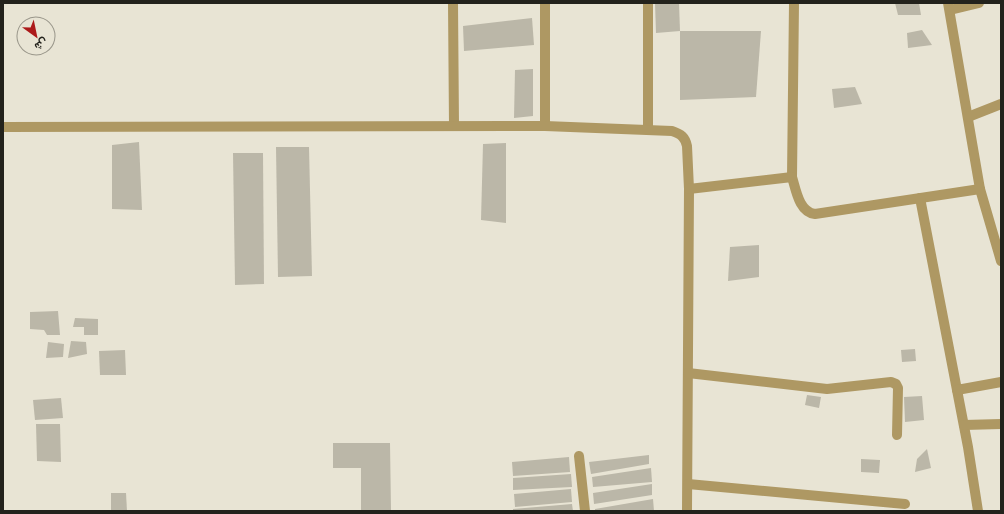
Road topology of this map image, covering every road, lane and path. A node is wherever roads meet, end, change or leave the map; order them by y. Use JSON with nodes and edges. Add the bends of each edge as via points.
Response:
{"nodes":[{"id":1,"x":453,"y":3,"type":"edge"},
{"id":2,"x":545,"y":3,"type":"edge"},
{"id":3,"x":648,"y":3,"type":"edge"},
{"id":4,"x":794,"y":3,"type":"edge"},
{"id":5,"x":979,"y":3,"type":"edge"},
{"id":6,"x":949,"y":7,"type":"edge"},
{"id":7,"x":1001,"y":104,"type":"edge"},
{"id":8,"x":968,"y":117,"type":"junction"},
{"id":9,"x":454,"y":126,"type":"junction"},
{"id":10,"x":545,"y":126,"type":"junction"},
{"id":11,"x":3,"y":127,"type":"edge"},
{"id":12,"x":648,"y":130,"type":"junction"},
{"id":13,"x":792,"y":177,"type":"junction"},
{"id":14,"x":689,"y":189,"type":"junction"},
{"id":15,"x":980,"y":189,"type":"junction"},
{"id":16,"x":920,"y":198,"type":"junction"},
{"id":17,"x":1001,"y":261,"type":"edge"},
{"id":18,"x":688,"y":373,"type":"junction"},
{"id":19,"x":1001,"y":382,"type":"edge"},
{"id":20,"x":957,"y":390,"type":"junction"},
{"id":21,"x":1001,"y":424,"type":"edge"},
{"id":22,"x":964,"y":425,"type":"junction"},
{"id":23,"x":897,"y":435,"type":"dead end"},
{"id":24,"x":579,"y":456,"type":"dead end"},
{"id":25,"x":688,"y":484,"type":"junction"},
{"id":26,"x":905,"y":504,"type":"dead end"},
{"id":27,"x":585,"y":511,"type":"edge"},
{"id":28,"x":688,"y":511,"type":"edge"},
{"id":29,"x":978,"y":511,"type":"edge"}],
"edges":[{"from":1,"to":9,"type":"street"},
{"from":2,"to":10,"type":"street"},
{"from":3,"to":12,"type":"street"},
{"from":4,"to":13,"type":"street"},
{"from":5,"to":6,"type":"street"},
{"from":6,"to":8,"type":"street"},
{"from":7,"to":8,"type":"street"},
{"from":8,"to":15,"type":"street"},
{"from":9,"to":10,"type":"street"},
{"from":9,"to":11,"type":"street"},
{"from":10,"to":12,"type":"street"},
{"from":12,"to":14,"type":"street","via":[[672,131],[685,139]]},
{"from":13,"to":14,"type":"street"},
{"from":13,"to":16,"type":"street","via":[[800,203],[808,214]]},
{"from":14,"to":18,"type":"street"},
{"from":15,"to":16,"type":"street"},
{"from":15,"to":17,"type":"street"},
{"from":16,"to":20,"type":"street"},
{"from":18,"to":23,"type":"street","via":[[828,390],[891,382],[898,388]]},
{"from":18,"to":25,"type":"street"},
{"from":19,"to":20,"type":"street"},
{"from":20,"to":22,"type":"street"},
{"from":21,"to":22,"type":"street"},
{"from":22,"to":29,"type":"street"},
{"from":24,"to":27,"type":"street"},
{"from":25,"to":26,"type":"street"},
{"from":25,"to":28,"type":"street"}]}
